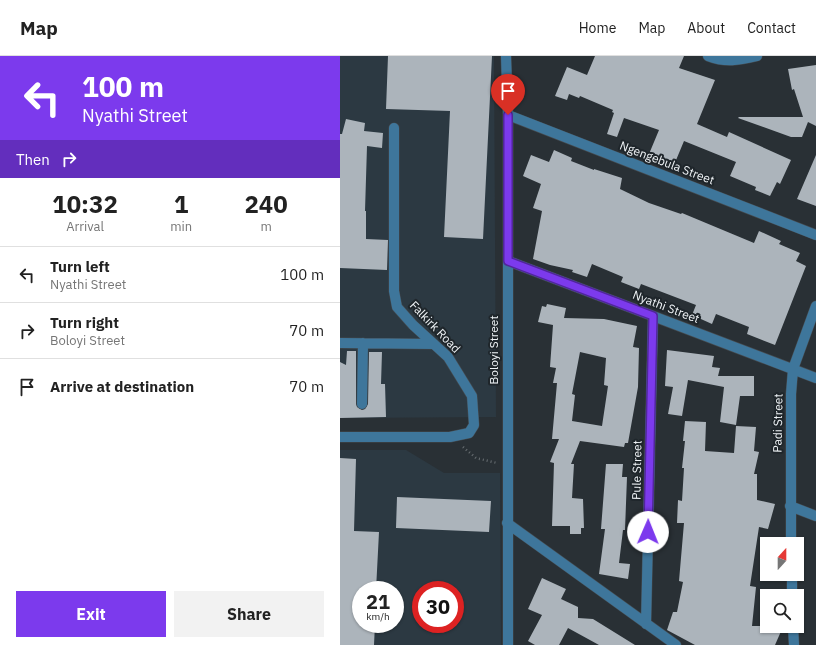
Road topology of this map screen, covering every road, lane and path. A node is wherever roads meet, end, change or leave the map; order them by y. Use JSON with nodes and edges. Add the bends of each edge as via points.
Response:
{"nodes":[{"id":1,"x":506,"y":56,"type":"edge"},
{"id":2,"x":708,"y":56,"type":"edge"},
{"id":3,"x":757,"y":56,"type":"edge"},
{"id":4,"x":508,"y":115,"type":"junction"},
{"id":5,"x":394,"y":128,"type":"dead end"},
{"id":6,"x":816,"y":235,"type":"edge"},
{"id":7,"x":508,"y":261,"type":"junction"},
{"id":8,"x":816,"y":306,"type":"edge"},
{"id":9,"x":653,"y":316,"type":"junction"},
{"id":10,"x":340,"y":343,"type":"edge"},
{"id":11,"x":362,"y":343,"type":"junction"},
{"id":12,"x":434,"y":344,"type":"junction"},
{"id":13,"x":793,"y":369,"type":"junction"},
{"id":14,"x":816,"y":378,"type":"edge"},
{"id":15,"x":362,"y":404,"type":"dead end"},
{"id":16,"x":340,"y":437,"type":"edge"},
{"id":17,"x":450,"y":437,"type":"junction"},
{"id":18,"x":507,"y":465,"type":"junction"},
{"id":19,"x":790,"y":506,"type":"junction"},
{"id":20,"x":816,"y":516,"type":"edge"},
{"id":21,"x":507,"y":523,"type":"junction"},
{"id":22,"x":791,"y":537,"type":"edge"},
{"id":23,"x":646,"y":624,"type":"junction"},
{"id":24,"x":793,"y":633,"type":"edge"},
{"id":25,"x":674,"y":644,"type":"edge"},
{"id":26,"x":508,"y":645,"type":"edge"},
{"id":27,"x":794,"y":645,"type":"edge"}],
"edges":[{"from":1,"to":4,"type":"street","name":"Boloyi Street"},
{"from":2,"to":3,"type":"street","via":[[726,61]]},
{"from":4,"to":6,"type":"street","name":"Ngengebula Street"},
{"from":4,"to":7,"type":"street","name":"Boloyi Street"},
{"from":5,"to":12,"type":"street","name":"Falkirk Road","via":[[394,291],[397,307]]},
{"from":7,"to":9,"type":"street","name":"Nyathi Street"},
{"from":7,"to":18,"type":"street","name":"Boloyi Street"},
{"from":8,"to":13,"type":"street","name":"Padi Street"},
{"from":9,"to":13,"type":"street","name":"Nyathi Street"},
{"from":9,"to":23,"type":"street","name":"Pule Street"},
{"from":10,"to":11,"type":"street"},
{"from":11,"to":12,"type":"street"},
{"from":11,"to":15,"type":"street"},
{"from":12,"to":17,"type":"street","name":"Falkirk Road","via":[[448,356],[472,396],[474,425],[469,433]]},
{"from":13,"to":14,"type":"street","name":"Nyathi Street"},
{"from":13,"to":19,"type":"street","name":"Padi Street"},
{"from":16,"to":17,"type":"street","name":"Falkirk Road"},
{"from":17,"to":18,"type":"path","via":[[476,458]]},
{"from":18,"to":21,"type":"street","name":"Boloyi Street"},
{"from":19,"to":20,"type":"street"},
{"from":19,"to":22,"type":"street","name":"Padi Street"},
{"from":21,"to":23,"type":"street"},
{"from":21,"to":26,"type":"street","name":"Boloyi Street"},
{"from":23,"to":25,"type":"street"},
{"from":24,"to":27,"type":"street"}]}
